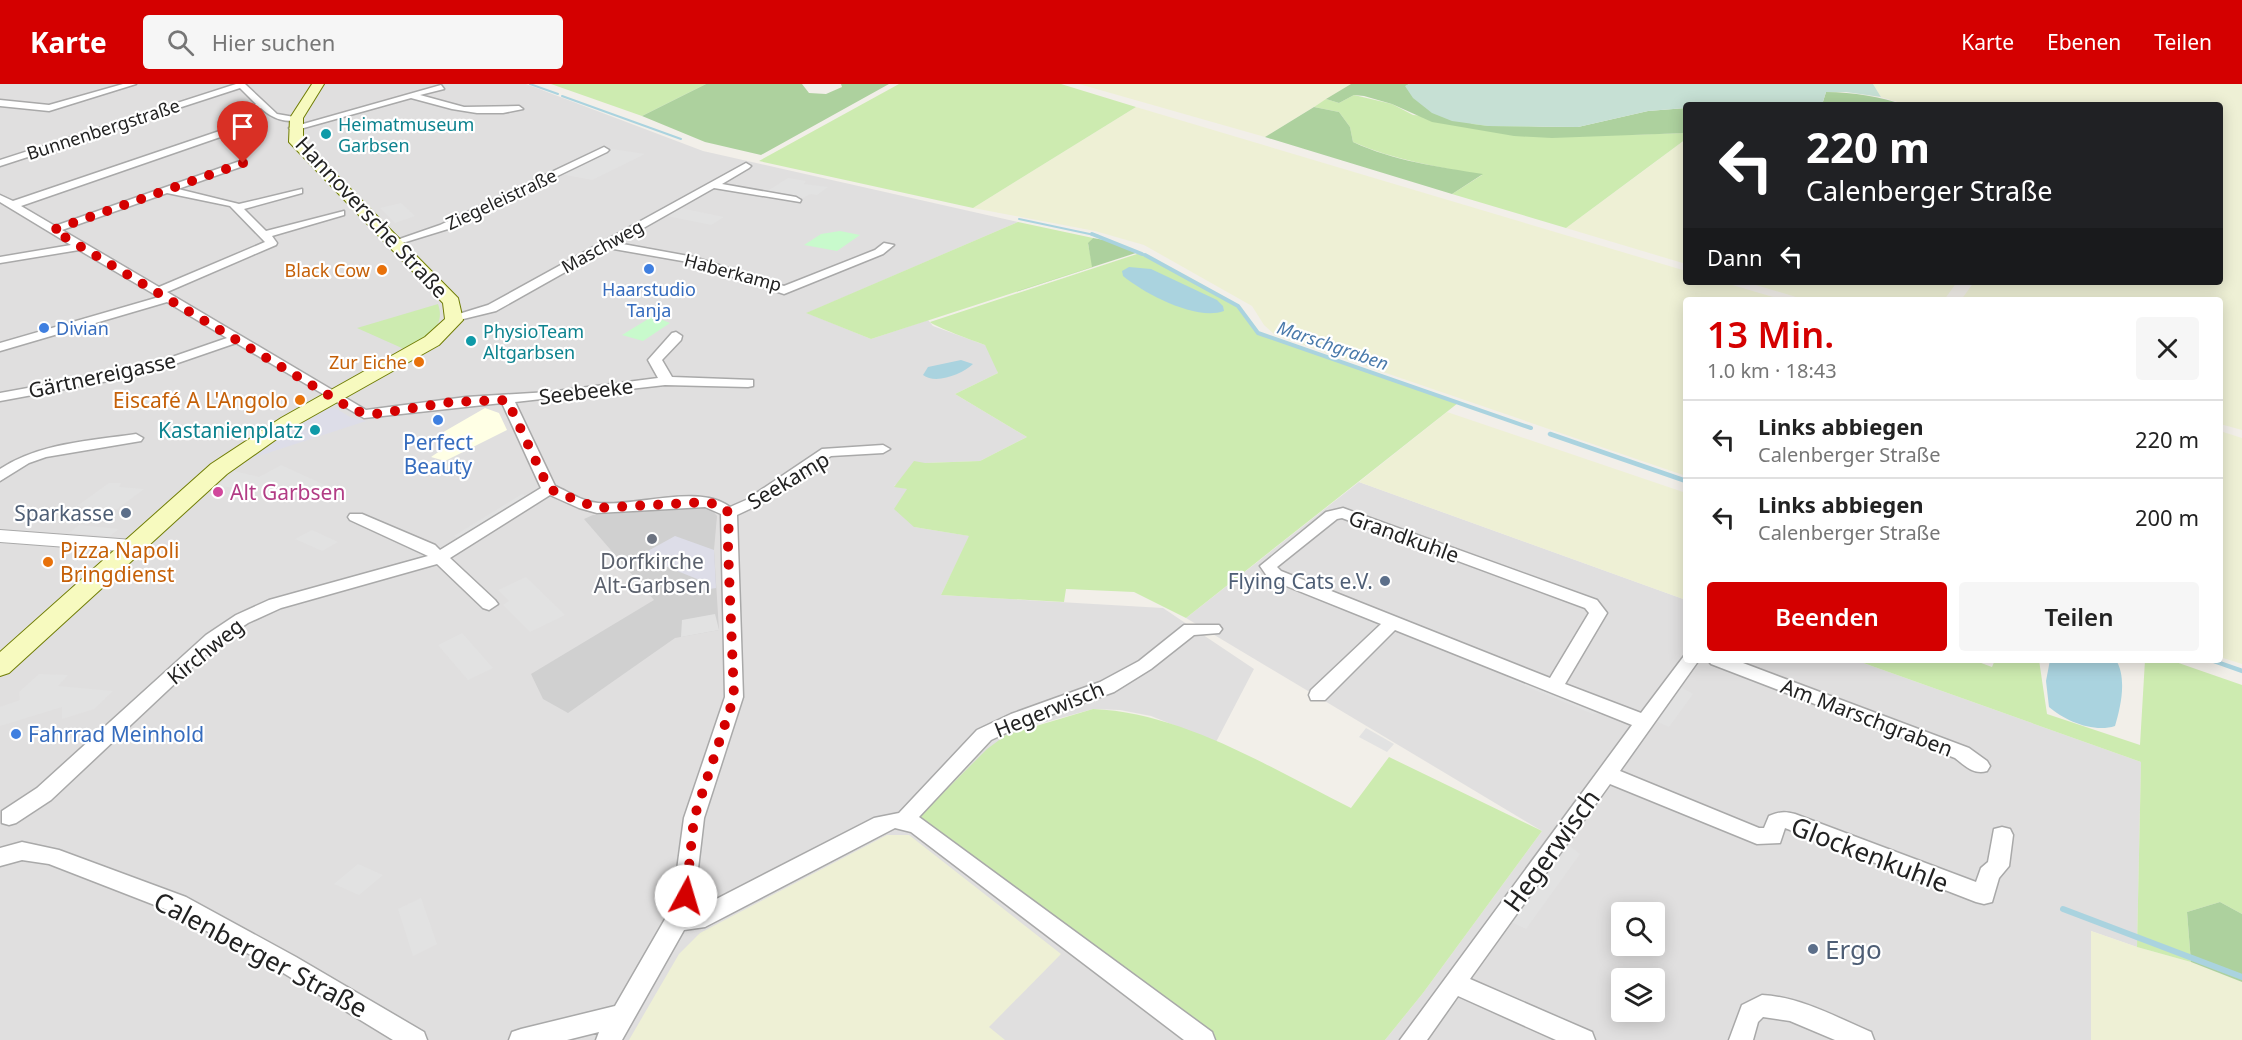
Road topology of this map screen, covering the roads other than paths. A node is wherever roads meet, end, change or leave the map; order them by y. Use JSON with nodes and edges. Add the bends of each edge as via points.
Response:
{"nodes":[{"id":1,"x":132,"y":84,"type":"edge"},
{"id":2,"x":318,"y":84,"type":"edge"},
{"id":3,"x":241,"y":85,"type":"edge"},
{"id":4,"x":441,"y":87,"type":"dead end"},
{"id":5,"x":411,"y":94,"type":"junction"},
{"id":6,"x":0,"y":103,"type":"edge"},
{"id":7,"x":262,"y":105,"type":"junction"},
{"id":8,"x":519,"y":109,"type":"dead end"},
{"id":9,"x":294,"y":123,"type":"junction"},
{"id":10,"x":604,"y":150,"type":"dead end"},
{"id":11,"x":0,"y":163,"type":"edge"},
{"id":12,"x":243,"y":163,"type":"dead end"},
{"id":13,"x":746,"y":166,"type":"dead end"},
{"id":14,"x":712,"y":185,"type":"junction"},
{"id":15,"x":167,"y":190,"type":"junction"},
{"id":16,"x":298,"y":191,"type":"dead end"},
{"id":17,"x":0,"y":198,"type":"edge"},
{"id":18,"x":796,"y":200,"type":"dead end"},
{"id":19,"x":13,"y":205,"type":"junction"},
{"id":20,"x":238,"y":207,"type":"junction"},
{"id":21,"x":340,"y":213,"type":"dead end"},
{"id":22,"x":53,"y":230,"type":"junction"},
{"id":23,"x":265,"y":235,"type":"junction"},
{"id":24,"x":396,"y":242,"type":"junction"},
{"id":25,"x":607,"y":244,"type":"junction"},
{"id":26,"x":888,"y":245,"type":"dead end"},
{"id":27,"x":81,"y":246,"type":"junction"},
{"id":28,"x":0,"y":260,"type":"edge"},
{"id":29,"x":163,"y":295,"type":"junction"},
{"id":30,"x":455,"y":317,"type":"junction"},
{"id":31,"x":676,"y":336,"type":"dead end"},
{"id":32,"x":237,"y":339,"type":"junction"},
{"id":33,"x":0,"y":347,"type":"edge"},
{"id":34,"x":665,"y":381,"type":"junction"},
{"id":35,"x":748,"y":382,"type":"dead end"},
{"id":36,"x":333,"y":396,"type":"junction"},
{"id":37,"x":0,"y":397,"type":"edge"},
{"id":38,"x":507,"y":400,"type":"junction"},
{"id":39,"x":136,"y":438,"type":"dead end"},
{"id":40,"x":883,"y":449,"type":"dead end"},
{"id":41,"x":0,"y":476,"type":"edge"},
{"id":42,"x":549,"y":489,"type":"junction"},
{"id":43,"x":729,"y":513,"type":"junction"},
{"id":44,"x":356,"y":517,"type":"dead end"},
{"id":45,"x":0,"y":536,"type":"edge"},
{"id":46,"x":133,"y":546,"type":"junction"},
{"id":47,"x":440,"y":557,"type":"junction"},
{"id":48,"x":489,"y":604,"type":"dead end"},
{"id":49,"x":1393,"y":622,"type":"junction"},
{"id":50,"x":1213,"y":629,"type":"dead end"},
{"id":51,"x":1688,"y":663,"type":"edge"},
{"id":52,"x":1725,"y":663,"type":"edge"},
{"id":53,"x":0,"y":667,"type":"edge"},
{"id":54,"x":1554,"y":687,"type":"junction"},
{"id":55,"x":1318,"y":695,"type":"dead end"},
{"id":56,"x":1644,"y":723,"type":"junction"},
{"id":57,"x":1980,"y":766,"type":"dead end"},
{"id":58,"x":1606,"y":774,"type":"junction"},
{"id":59,"x":9,"y":817,"type":"dead end"},
{"id":60,"x":905,"y":821,"type":"junction"},
{"id":61,"x":2002,"y":835,"type":"dead end"},
{"id":62,"x":0,"y":857,"type":"edge"},
{"id":63,"x":678,"y":921,"type":"junction"},
{"id":64,"x":1454,"y":983,"type":"junction"},
{"id":65,"x":623,"y":1015,"type":"junction"},
{"id":66,"x":416,"y":1040,"type":"edge"},
{"id":67,"x":521,"y":1040,"type":"edge"},
{"id":68,"x":608,"y":1040,"type":"edge"},
{"id":69,"x":1203,"y":1040,"type":"edge"},
{"id":70,"x":1412,"y":1040,"type":"edge"},
{"id":71,"x":1583,"y":1040,"type":"edge"},
{"id":72,"x":1741,"y":1040,"type":"edge"},
{"id":73,"x":1862,"y":1040,"type":"edge"}],
"edges":[{"from":1,"to":6,"type":"street","via":[[49,108]]},
{"from":2,"to":9,"type":"main road","name":"Hannoversche Straße"},
{"from":3,"to":7,"type":"street"},
{"from":3,"to":11,"type":"street","name":"Bunnenbergstraße"},
{"from":4,"to":5,"type":"street"},
{"from":5,"to":8,"type":"street","via":[[447,107],[483,113]]},
{"from":5,"to":9,"type":"street"},
{"from":7,"to":9,"type":"street","via":[[277,117]]},
{"from":7,"to":19,"type":"street","via":[[252,109],[259,118],[252,123]]},
{"from":9,"to":24,"type":"main road","name":"Hannoversche Straße","via":[[296,142]]},
{"from":10,"to":24,"type":"street","name":"Ziegeleistraße","via":[[444,227]]},
{"from":12,"to":15,"type":"street"},
{"from":13,"to":14,"type":"street","name":"Maschweg"},
{"from":14,"to":18,"type":"street"},
{"from":14,"to":25,"type":"street","name":"Maschweg"},
{"from":15,"to":20,"type":"street"},
{"from":15,"to":22,"type":"street"},
{"from":16,"to":20,"type":"street"},
{"from":17,"to":19,"type":"street"},
{"from":19,"to":22,"type":"street"},
{"from":20,"to":23,"type":"street"},
{"from":21,"to":23,"type":"street"},
{"from":22,"to":27,"type":"street"},
{"from":23,"to":29,"type":"street","via":[[272,243]]},
{"from":24,"to":30,"type":"main road","name":"Hannoversche Straße","via":[[452,302]]},
{"from":25,"to":26,"type":"street","name":"Haberkamp","via":[[690,259],[784,290]]},
{"from":25,"to":30,"type":"street","name":"Maschweg","via":[[492,308]]},
{"from":27,"to":28,"type":"street"},
{"from":27,"to":29,"type":"street"},
{"from":29,"to":32,"type":"street"},
{"from":29,"to":33,"type":"street","via":[[99,320]]},
{"from":30,"to":36,"type":"main road","name":"Hannoversche Straße","via":[[432,340]]},
{"from":31,"to":34,"type":"street","name":"Seebeeke","via":[[673,345],[655,360]]},
{"from":32,"to":36,"type":"street"},
{"from":32,"to":37,"type":"street","name":"Gärtnereigasse","via":[[146,370]]},
{"from":34,"to":35,"type":"street","name":"Seebeeke"},
{"from":34,"to":38,"type":"street","name":"Seebeeke"},
{"from":36,"to":38,"type":"street","via":[[355,411],[368,414]]},
{"from":36,"to":46,"type":"main road","name":"Hannoversche Straße","via":[[240,454]]},
{"from":38,"to":42,"type":"street"},
{"from":39,"to":41,"type":"street","via":[[43,453]]},
{"from":40,"to":43,"type":"street","name":"Seekamp","via":[[827,452],[751,503]]},
{"from":42,"to":43,"type":"street","via":[[597,508],[706,502],[722,506]]},
{"from":42,"to":47,"type":"street","name":"Kirchweg"},
{"from":43,"to":63,"type":"street","via":[[734,697],[694,818],[686,896]]},
{"from":44,"to":47,"type":"street","via":[[429,548]]},
{"from":45,"to":46,"type":"street"},
{"from":46,"to":53,"type":"main road","name":"Hannoversche Straße"},
{"from":47,"to":48,"type":"street"},
{"from":47,"to":59,"type":"street","name":"Kirchweg","via":[[275,604],[242,619],[212,639],[44,794]]},
{"from":49,"to":54,"type":"street","name":"Grandkuhle"},
{"from":49,"to":54,"type":"street","name":"Grandkuhle","via":[[1275,575],[1268,566],[1332,515],[1344,513],[1591,604],[1598,613]]},
{"from":49,"to":55,"type":"street"},
{"from":50,"to":60,"type":"street","name":"Hegerwisch","via":[[1190,629],[1145,665],[1107,687],[984,735]]},
{"from":51,"to":56,"type":"street","name":"Hegerwisch"},
{"from":52,"to":57,"type":"street","name":"Am Marschgraben","via":[[1962,753]]},
{"from":54,"to":56,"type":"street","name":"Grandkuhle"},
{"from":56,"to":58,"type":"street","name":"Hegerwisch"},
{"from":58,"to":61,"type":"street","name":"Glockenkuhle","via":[[1757,836],[1772,837],[1776,822],[1783,819],[1795,822],[1984,895],[1989,874],[1998,866]]},
{"from":58,"to":64,"type":"street","name":"Hegerwisch"},
{"from":60,"to":63,"type":"street","via":[[881,824],[697,920]]},
{"from":60,"to":69,"type":"street","via":[[917,825]]},
{"from":62,"to":66,"type":"street","name":"Calenberger Straße","via":[[22,851],[51,856],[178,904]]},
{"from":63,"to":65,"type":"street"},
{"from":64,"to":70,"type":"street","name":"Hegerwisch"},
{"from":64,"to":71,"type":"street"},
{"from":65,"to":67,"type":"street"},
{"from":65,"to":68,"type":"street"},
{"from":72,"to":73,"type":"street","via":[[1754,1008],[1769,1005]]}]}
